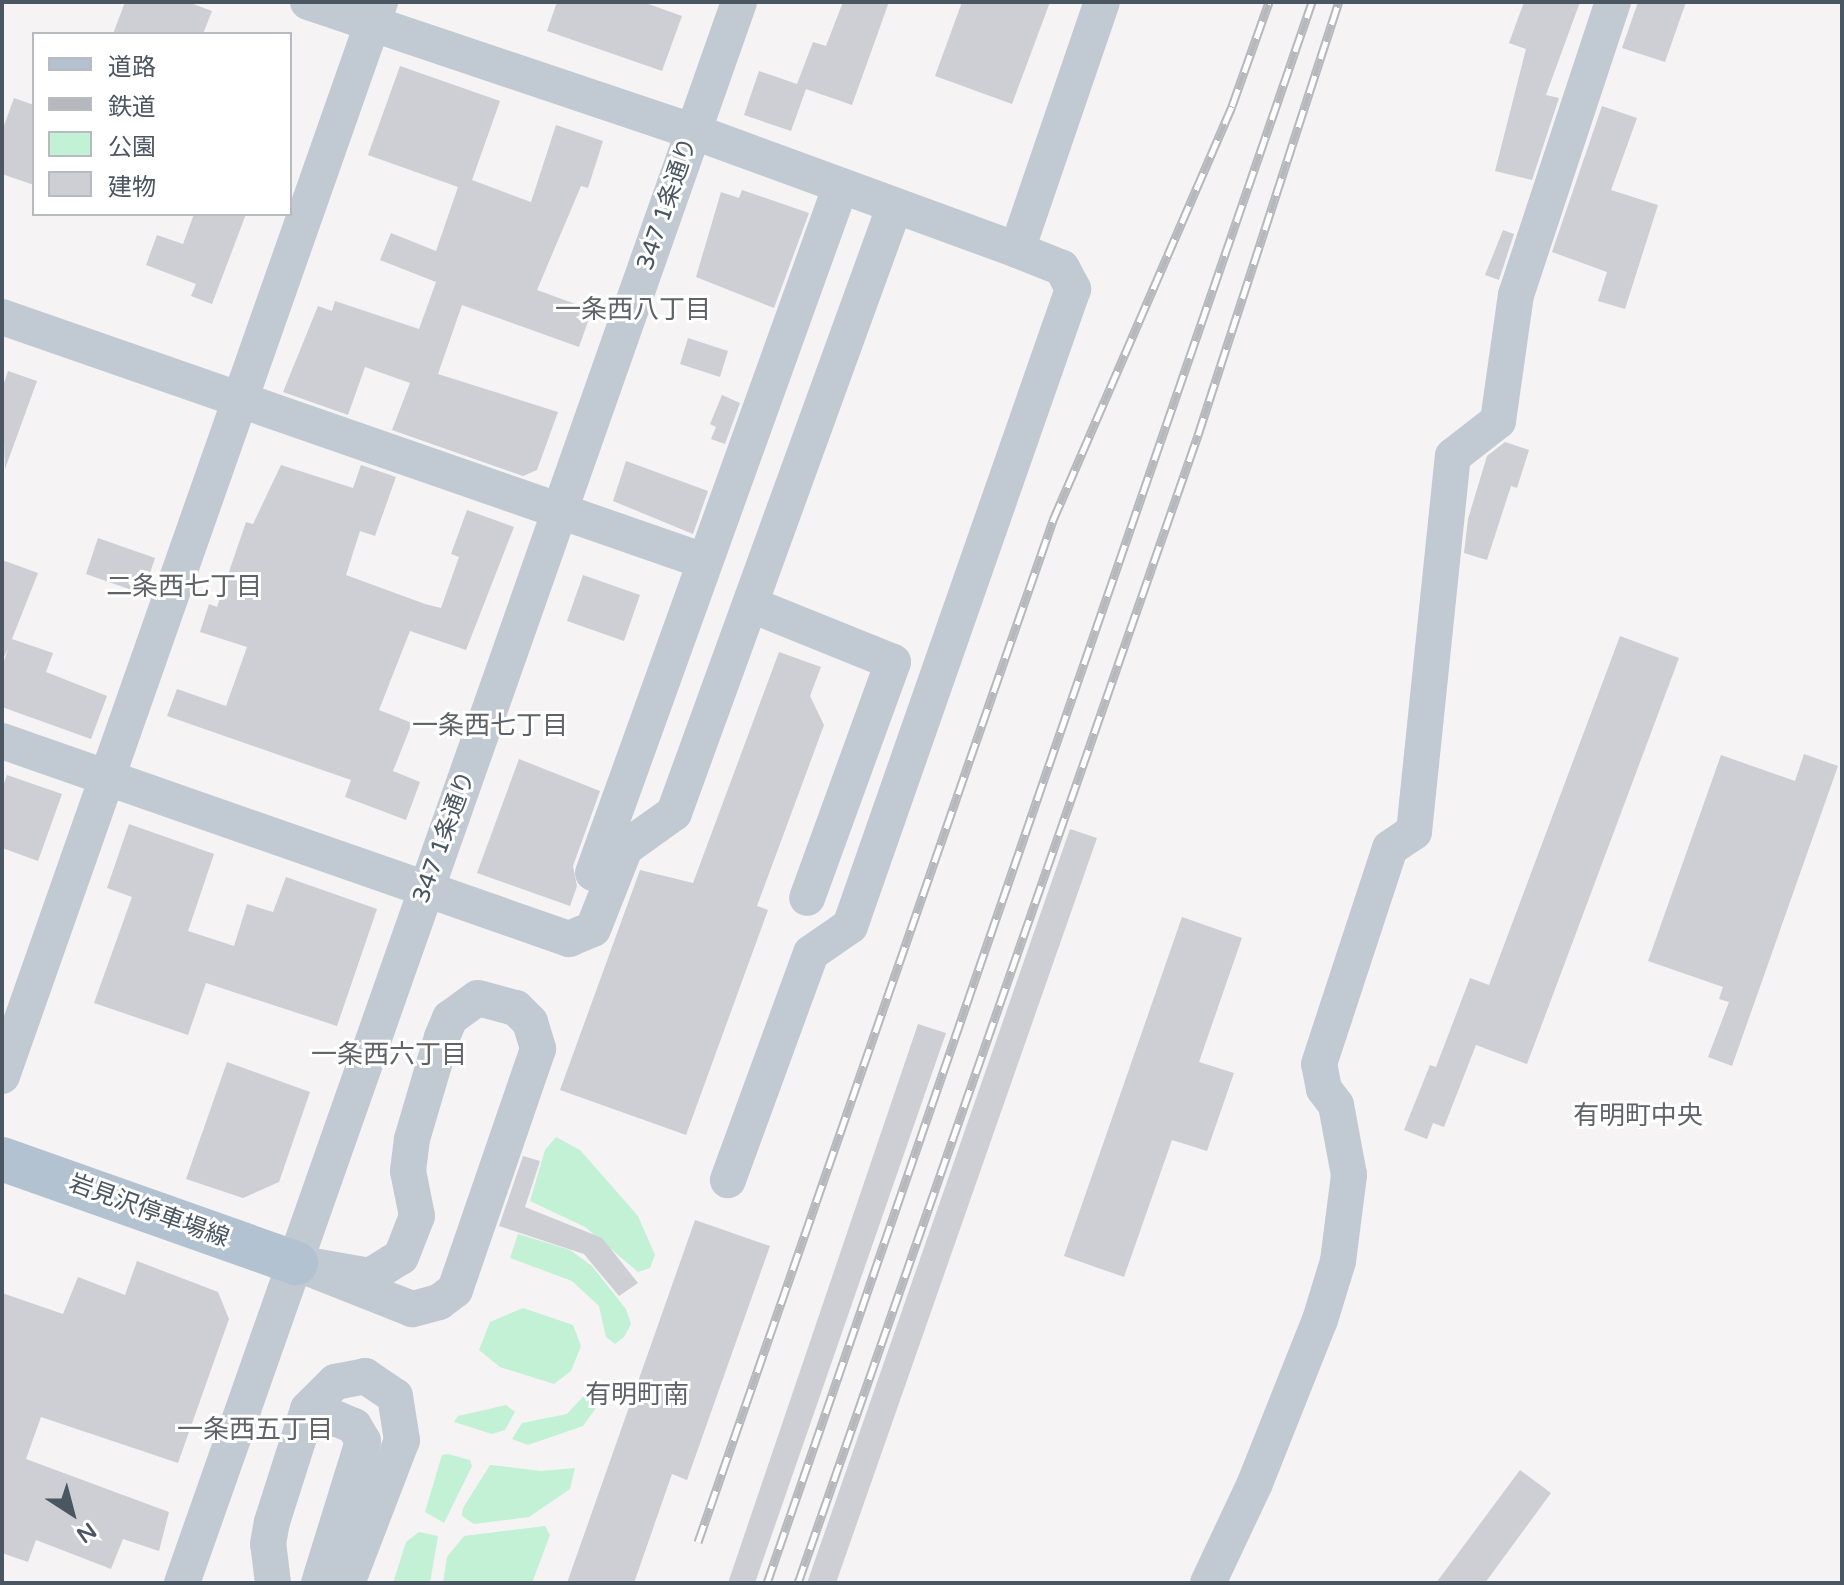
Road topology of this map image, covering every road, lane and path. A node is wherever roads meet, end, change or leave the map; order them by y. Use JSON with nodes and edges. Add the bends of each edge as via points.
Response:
{"nodes":[{"id":1,"x":308,"y":2,"type":"edge"},
{"id":2,"x":739,"y":2,"type":"edge"},
{"id":3,"x":1102,"y":2,"type":"edge"},
{"id":4,"x":1613,"y":2,"type":"edge"},
{"id":5,"x":376,"y":13,"type":"edge"},
{"id":6,"x":692,"y":131,"type":"junction"},
{"id":7,"x":840,"y":188,"type":"junction"},
{"id":8,"x":894,"y":208,"type":"junction"},
{"id":9,"x":1017,"y":250,"type":"junction"},
{"id":10,"x":2,"y":317,"type":"edge"},
{"id":11,"x":240,"y":402,"type":"junction"},
{"id":12,"x":562,"y":510,"type":"junction"},
{"id":13,"x":704,"y":561,"type":"junction"},
{"id":14,"x":752,"y":605,"type":"junction"},
{"id":15,"x":893,"y":662,"type":"junction"},
{"id":16,"x":936,"y":679,"type":"junction"},
{"id":17,"x":2,"y":741,"type":"edge"},
{"id":18,"x":106,"y":778,"type":"junction"},
{"id":19,"x":833,"y":829,"type":"junction"},
{"id":20,"x":877,"y":848,"type":"junction"},
{"id":21,"x":425,"y":890,"type":"junction"},
{"id":22,"x":807,"y":898,"type":"dead end"},
{"id":23,"x":569,"y":939,"type":"junction"},
{"id":24,"x":2,"y":1076,"type":"edge"},
{"id":25,"x":2,"y":1159,"type":"edge"},
{"id":26,"x":728,"y":1180,"type":"dead end"},
{"id":27,"x":296,"y":1263,"type":"junction"},
{"id":28,"x":304,"y":1423,"type":"junction"},
{"id":29,"x":182,"y":1583,"type":"edge"},
{"id":30,"x":273,"y":1583,"type":"edge"},
{"id":31,"x":319,"y":1583,"type":"edge"},
{"id":32,"x":347,"y":1583,"type":"edge"},
{"id":33,"x":1208,"y":1583,"type":"edge"}],
"edges":[{"from":1,"to":5,"type":"street"},
{"from":2,"to":6,"type":"street","name":"347 1条通り"},
{"from":3,"to":9,"type":"street"},
{"from":4,"to":33,"type":"street","via":[[1516,295],[1498,421],[1453,456],[1414,832],[1390,848],[1319,1064],[1324,1089],[1336,1105],[1349,1175],[1338,1261],[1255,1483]]},
{"from":5,"to":6,"type":"street"},
{"from":5,"to":11,"type":"street"},
{"from":6,"to":7,"type":"street"},
{"from":6,"to":12,"type":"street","name":"347 1条通り"},
{"from":7,"to":8,"type":"street"},
{"from":7,"to":13,"type":"street"},
{"from":8,"to":9,"type":"street"},
{"from":8,"to":14,"type":"street"},
{"from":9,"to":16,"type":"street","via":[[1062,268],[1073,289]]},
{"from":10,"to":11,"type":"street"},
{"from":11,"to":12,"type":"street"},
{"from":11,"to":18,"type":"street"},
{"from":12,"to":13,"type":"street"},
{"from":12,"to":21,"type":"street","name":"347 1条通り"},
{"from":13,"to":23,"type":"street"},
{"from":14,"to":15,"type":"street"},
{"from":14,"to":23,"type":"street","via":[[674,813],[625,848],[593,929]]},
{"from":15,"to":16,"type":"street"},
{"from":15,"to":19,"type":"street"},
{"from":16,"to":20,"type":"street"},
{"from":17,"to":18,"type":"street"},
{"from":18,"to":21,"type":"street"},
{"from":18,"to":24,"type":"street"},
{"from":19,"to":20,"type":"street"},
{"from":19,"to":22,"type":"street"},
{"from":20,"to":26,"type":"street","via":[[850,926],[811,953]]},
{"from":21,"to":23,"type":"street"},
{"from":21,"to":27,"type":"street","name":"347 1条通り"},
{"from":25,"to":27,"type":"main road","name":"岩見沢停車場線"},
{"from":27,"to":27,"type":"street","via":[[370,1276],[401,1257],[417,1216],[408,1171],[412,1139],[450,1018],[478,998],[516,1008],[530,1022],[538,1049],[455,1290],[439,1302],[412,1309]]},
{"from":27,"to":29,"type":"street","name":"347 1条通り"},
{"from":28,"to":30,"type":"street","via":[[272,1522],[268,1544]]},
{"from":28,"to":31,"type":"street","via":[[335,1418],[354,1426],[363,1441]]},
{"from":28,"to":32,"type":"street","via":[[320,1393],[350,1375],[380,1383],[395,1396],[401,1415],[402,1440]]}]}
